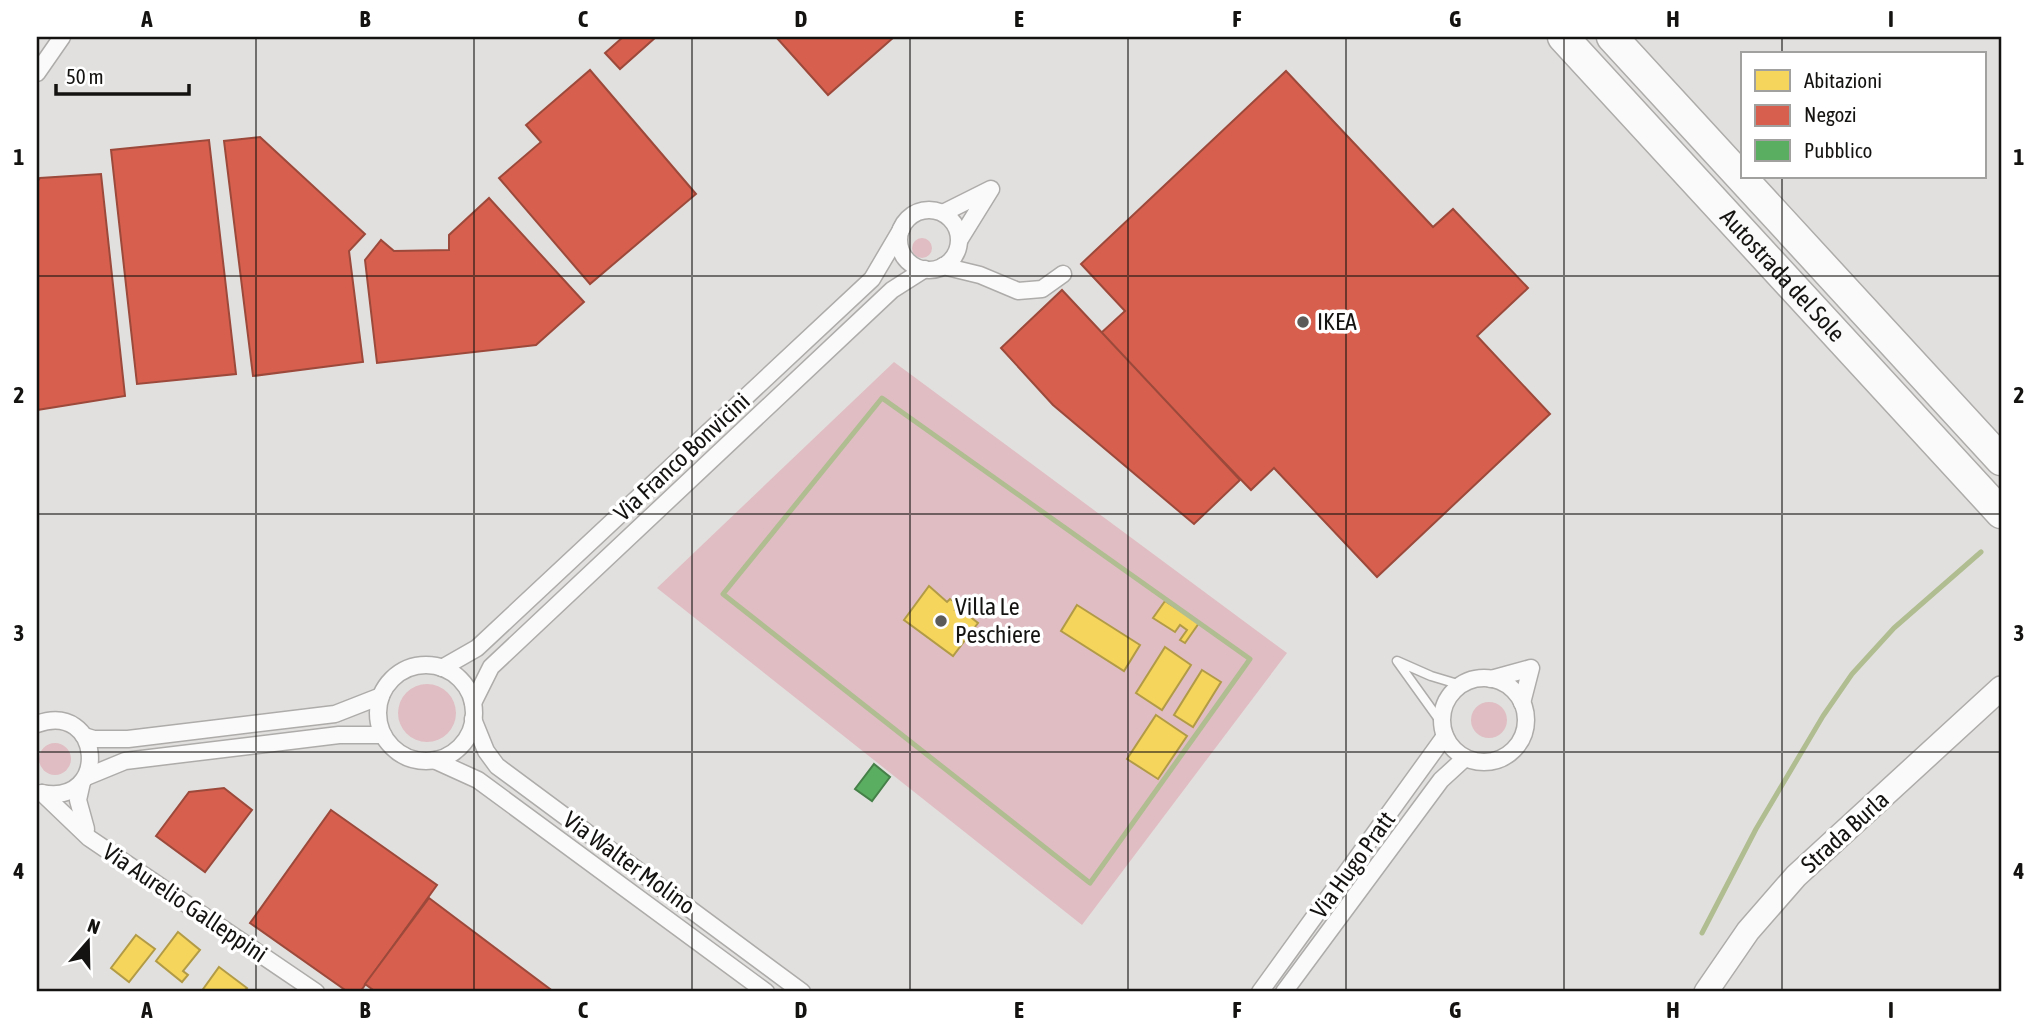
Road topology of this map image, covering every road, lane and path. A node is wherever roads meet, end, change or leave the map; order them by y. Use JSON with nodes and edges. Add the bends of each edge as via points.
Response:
{"nodes":[{"id":1,"x":62,"y":37,"type":"edge"},
{"id":2,"x":1563,"y":37,"type":"edge"},
{"id":3,"x":1612,"y":37,"type":"edge"},
{"id":4,"x":37,"y":73,"type":"edge"},
{"id":5,"x":1741,"y":177,"type":"edge"},
{"id":6,"x":1742,"y":178,"type":"edge"},
{"id":7,"x":943,"y":213,"type":"junction"},
{"id":8,"x":902,"y":228,"type":"junction"},
{"id":9,"x":959,"y":242,"type":"junction"},
{"id":10,"x":943,"y":266,"type":"junction"},
{"id":11,"x":925,"y":269,"type":"junction"},
{"id":12,"x":980,"y":275,"type":"junction"},
{"id":13,"x":1063,"y":275,"type":"dead end"},
{"id":14,"x":2001,"y":460,"type":"edge"},
{"id":15,"x":2001,"y":513,"type":"edge"},
{"id":16,"x":442,"y":668,"type":"junction"},
{"id":17,"x":1491,"y":679,"type":"junction"},
{"id":18,"x":1461,"y":685,"type":"junction"},
{"id":19,"x":1997,"y":692,"type":"edge"},
{"id":20,"x":381,"y":696,"type":"junction"},
{"id":21,"x":1522,"y":703,"type":"junction"},
{"id":22,"x":473,"y":711,"type":"junction"},
{"id":23,"x":40,"y":722,"type":"edge"},
{"id":24,"x":1444,"y":730,"type":"junction"},
{"id":25,"x":383,"y":735,"type":"junction"},
{"id":26,"x":84,"y":736,"type":"junction"},
{"id":27,"x":1465,"y":758,"type":"junction"},
{"id":28,"x":434,"y":760,"type":"junction"},
{"id":29,"x":84,"y":779,"type":"junction"},
{"id":30,"x":39,"y":792,"type":"edge"},
{"id":31,"x":89,"y":838,"type":"junction"},
{"id":32,"x":316,"y":992,"type":"edge"},
{"id":33,"x":766,"y":992,"type":"edge"},
{"id":34,"x":802,"y":992,"type":"edge"},
{"id":35,"x":1260,"y":992,"type":"edge"},
{"id":36,"x":1284,"y":992,"type":"edge"},
{"id":37,"x":1706,"y":992,"type":"edge"}],
"edges":[{"from":1,"to":4,"type":"street"},
{"from":2,"to":15,"type":"highway","name":"Autostrada del Sole"},
{"from":3,"to":5,"type":"highway","name":"Autostrada del Sole"},
{"from":6,"to":14,"type":"highway","name":"Autostrada del Sole"},
{"from":7,"to":8,"type":"street","name":"Via Franco Bonvicini","via":[[914,214]]},
{"from":7,"to":9,"type":"street","via":[[955,223]]},
{"from":7,"to":9,"type":"street","name":"Via Franco Bonvicini","via":[[991,189]]},
{"from":8,"to":11,"type":"street","via":[[899,237],[904,255]]},
{"from":8,"to":16,"type":"street","name":"Via Franco Bonvicini","via":[[872,279],[477,648]]},
{"from":9,"to":10,"type":"street","via":[[956,254]]},
{"from":9,"to":12,"type":"street"},
{"from":10,"to":11,"type":"street","name":"Via Franco Bonvicini"},
{"from":10,"to":12,"type":"street"},
{"from":11,"to":22,"type":"street","name":"Via Franco Bonvicini","via":[[892,290],[511,648],[484,676]]},
{"from":12,"to":13,"type":"street","via":[[1031,292]]},
{"from":16,"to":20,"type":"street","via":[[420,666],[399,673]]},
{"from":16,"to":22,"type":"street","name":"Via Walter Molino","via":[[462,681]]},
{"from":17,"to":18,"type":"street"},
{"from":17,"to":21,"type":"street","via":[[1504,683]]},
{"from":17,"to":21,"type":"street","via":[[1531,668]]},
{"from":18,"to":24,"type":"street","via":[[1446,703]]},
{"from":18,"to":24,"type":"lane","via":[[1397,661]]},
{"from":19,"to":37,"type":"main road","name":"Strada Burla","via":[[1796,876],[1748,931]]},
{"from":20,"to":25,"type":"street"},
{"from":20,"to":26,"type":"street","via":[[335,714],[128,740]]},
{"from":21,"to":27,"type":"street","via":[[1525,731],[1511,753],[1489,762]]},
{"from":22,"to":28,"type":"street","via":[[464,741]]},
{"from":22,"to":34,"type":"street","name":"Via Walter Molino","via":[[486,751],[497,766]]},
{"from":23,"to":26,"type":"street","via":[[71,724]]},
{"from":24,"to":27,"type":"street"},
{"from":24,"to":35,"type":"street","name":"Via Hugo Pratt"},
{"from":25,"to":28,"type":"street","name":"Via Walter Molino","via":[[404,756]]},
{"from":25,"to":29,"type":"street","via":[[339,735],[125,761]]},
{"from":26,"to":29,"type":"street","via":[[91,756]]},
{"from":27,"to":36,"type":"street","name":"Via Hugo Pratt","via":[[1440,780]]},
{"from":28,"to":33,"type":"street","name":"Via Walter Molino","via":[[478,780]]},
{"from":29,"to":30,"type":"street","via":[[64,794]]},
{"from":29,"to":31,"type":"street","name":"Via Aurelio Galleppini","via":[[79,813]]},
{"from":30,"to":31,"type":"street","name":"Via Aurelio Galleppini"},
{"from":31,"to":32,"type":"street","name":"Via Aurelio Galleppini"}]}
